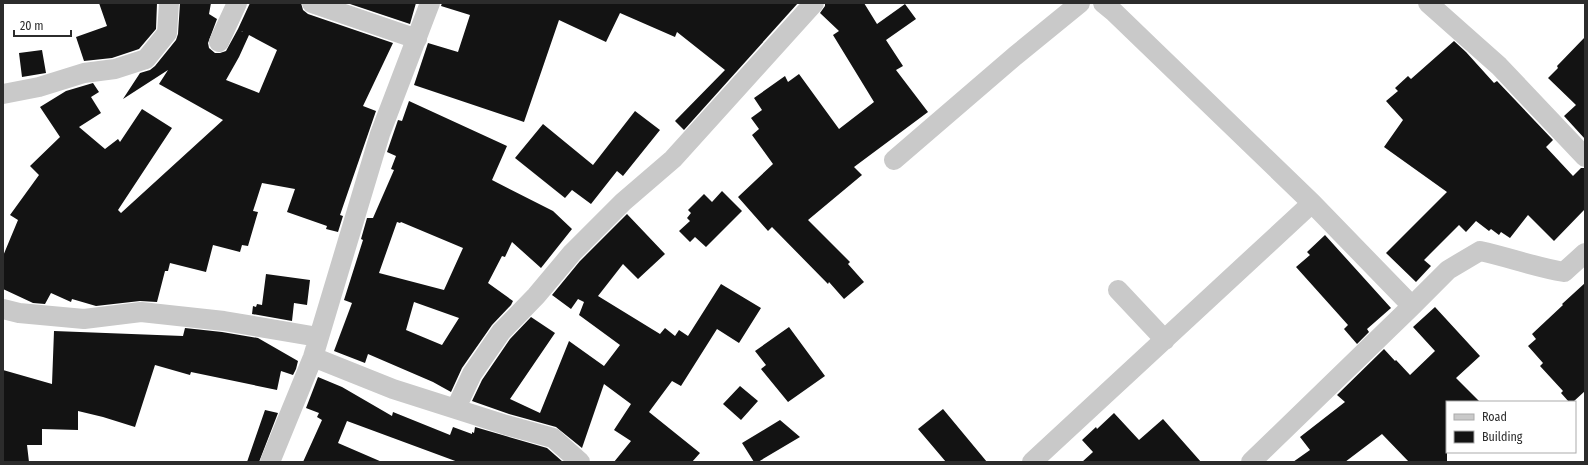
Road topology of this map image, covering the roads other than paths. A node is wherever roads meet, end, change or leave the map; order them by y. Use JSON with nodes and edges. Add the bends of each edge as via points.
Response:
{"nodes":[{"id":1,"x":169,"y":3,"type":"edge"},
{"id":2,"x":238,"y":3,"type":"edge"},
{"id":3,"x":312,"y":3,"type":"edge"},
{"id":4,"x":430,"y":3,"type":"edge"},
{"id":5,"x":814,"y":3,"type":"edge"},
{"id":6,"x":1080,"y":3,"type":"edge"},
{"id":7,"x":1103,"y":3,"type":"edge"},
{"id":8,"x":1428,"y":3,"type":"edge"},
{"id":9,"x":417,"y":39,"type":"junction"},
{"id":10,"x":218,"y":42,"type":"dead end"},
{"id":11,"x":3,"y":94,"type":"edge"},
{"id":12,"x":1585,"y":157,"type":"edge"},
{"id":13,"x":894,"y":160,"type":"dead end"},
{"id":14,"x":1312,"y":203,"type":"junction"},
{"id":15,"x":1585,"y":253,"type":"edge"},
{"id":16,"x":1118,"y":290,"type":"dead end"},
{"id":17,"x":1412,"y":306,"type":"junction"},
{"id":18,"x":3,"y":309,"type":"edge"},
{"id":19,"x":318,"y":337,"type":"junction"},
{"id":20,"x":1165,"y":340,"type":"junction"},
{"id":21,"x":313,"y":357,"type":"junction"},
{"id":22,"x":456,"y":408,"type":"junction"},
{"id":23,"x":270,"y":462,"type":"edge"},
{"id":24,"x":580,"y":462,"type":"edge"},
{"id":25,"x":1032,"y":462,"type":"edge"},
{"id":26,"x":1251,"y":462,"type":"edge"}],
"edges":[{"from":1,"to":11,"type":"street","via":[[167,33],[146,60]]},
{"from":2,"to":10,"type":"street"},
{"from":3,"to":9,"type":"street"},
{"from":4,"to":9,"type":"street"},
{"from":5,"to":22,"type":"street","via":[[673,159],[623,202],[572,253],[501,332],[472,374]]},
{"from":6,"to":13,"type":"street"},
{"from":7,"to":14,"type":"street"},
{"from":8,"to":12,"type":"street","via":[[1499,66]]},
{"from":9,"to":19,"type":"street","via":[[380,134]]},
{"from":14,"to":17,"type":"street"},
{"from":14,"to":20,"type":"street"},
{"from":15,"to":17,"type":"street","via":[[1564,272],[1480,251],[1448,270]]},
{"from":16,"to":20,"type":"street"},
{"from":17,"to":26,"type":"street"},
{"from":18,"to":19,"type":"street","via":[[19,313],[84,319],[141,312],[224,321]]},
{"from":19,"to":21,"type":"street"},
{"from":20,"to":25,"type":"street"},
{"from":21,"to":22,"type":"street","via":[[393,388]]},
{"from":21,"to":23,"type":"street"},
{"from":22,"to":24,"type":"street","via":[[553,438]]}]}
